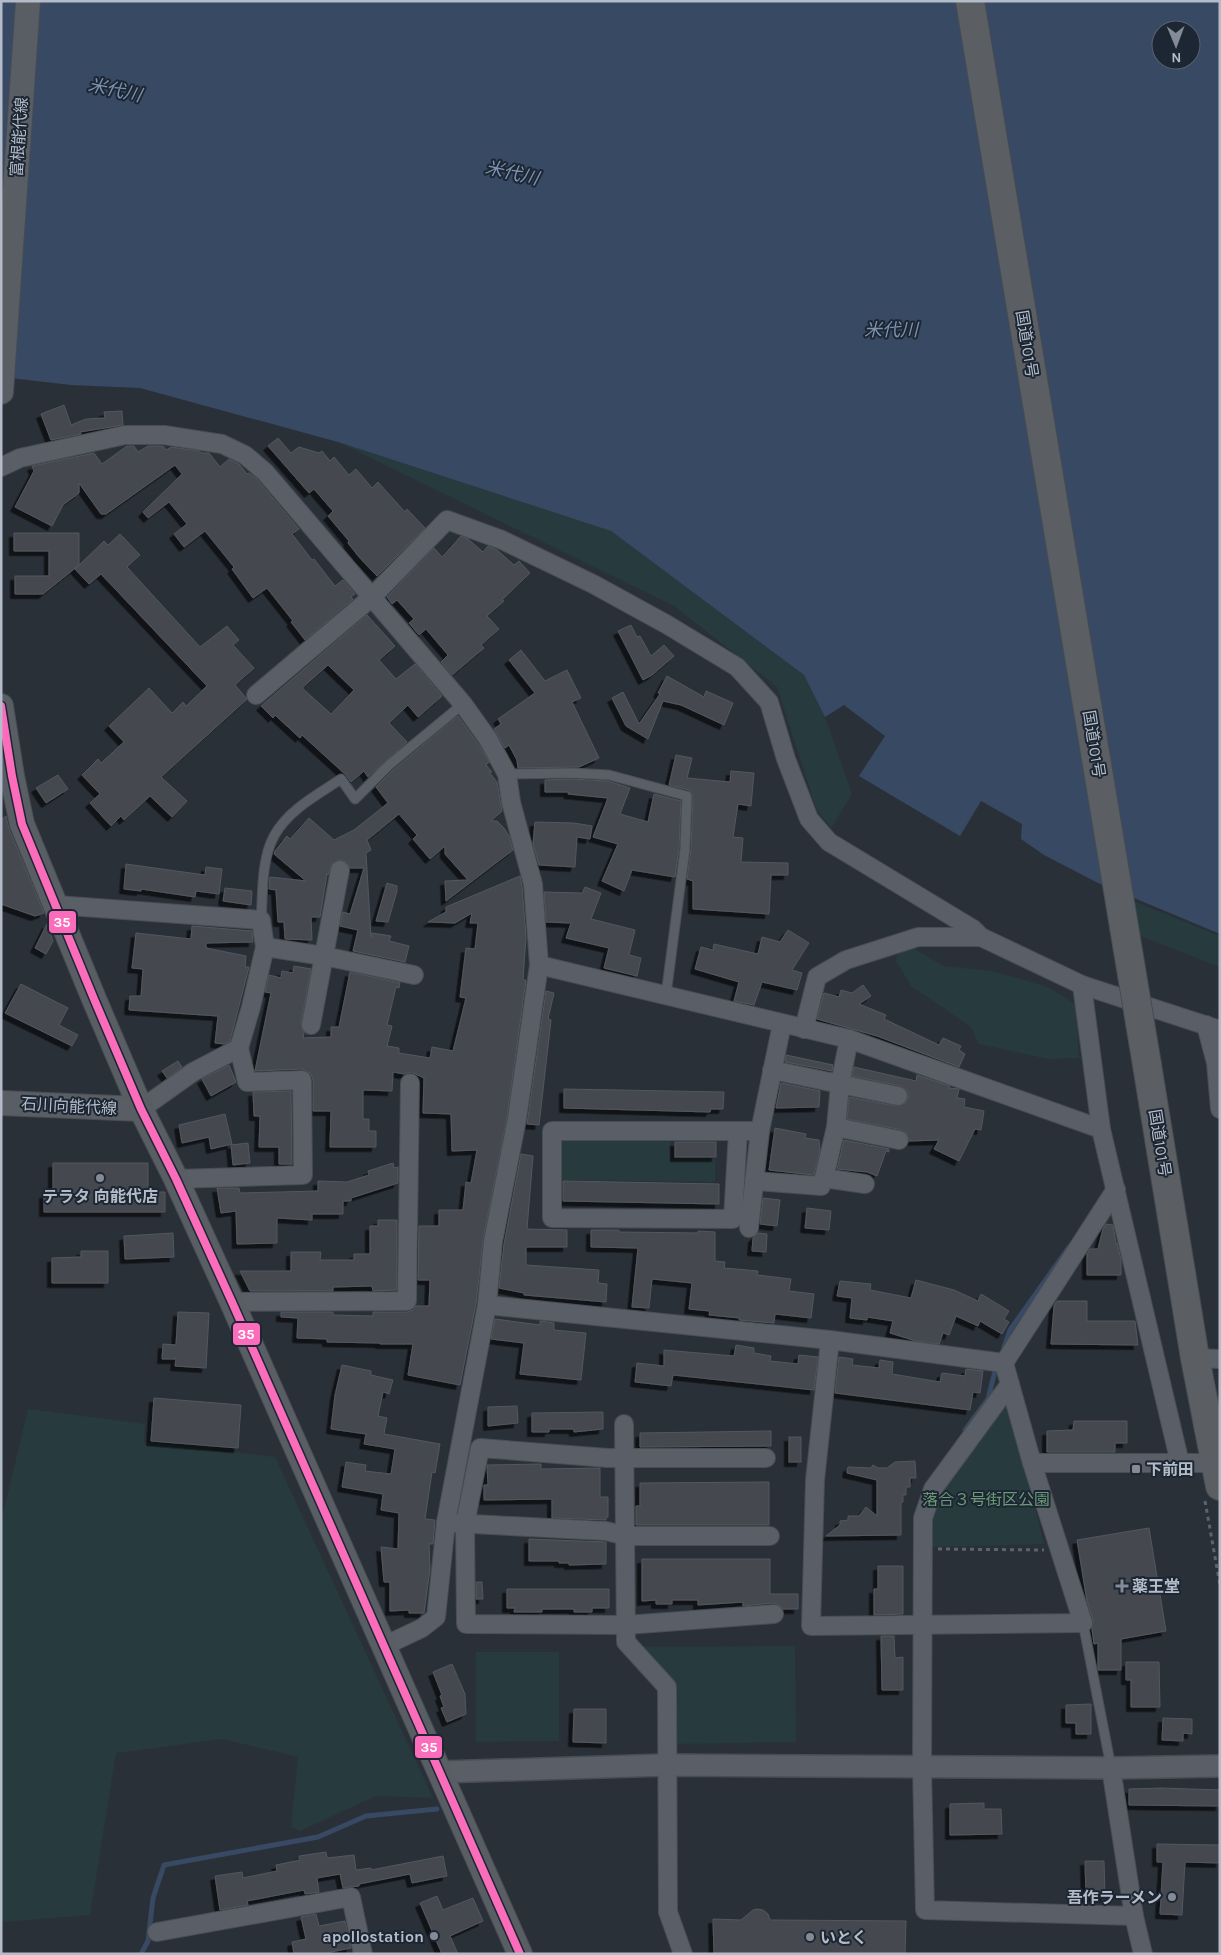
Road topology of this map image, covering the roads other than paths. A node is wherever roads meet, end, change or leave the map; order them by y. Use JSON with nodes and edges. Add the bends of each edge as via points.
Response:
{"nodes":[{"id":1,"x":28,"y":1,"type":"edge"},
{"id":2,"x":970,"y":1,"type":"edge"},
{"id":3,"x":1,"y":392,"type":"edge"},
{"id":4,"x":1,"y":467,"type":"edge"},
{"id":5,"x":372,"y":598,"type":"junction"},
{"id":6,"x":256,"y":695,"type":"dead end"},
{"id":7,"x":463,"y":704,"type":"junction"},
{"id":8,"x":1,"y":706,"type":"edge"},
{"id":9,"x":507,"y":774,"type":"junction"},
{"id":10,"x":340,"y":870,"type":"dead end"},
{"id":11,"x":56,"y":905,"type":"junction"},
{"id":12,"x":261,"y":920,"type":"junction"},
{"id":13,"x":981,"y":937,"type":"junction"},
{"id":14,"x":265,"y":947,"type":"junction"},
{"id":15,"x":324,"y":956,"type":"junction"},
{"id":16,"x":538,"y":965,"type":"junction"},
{"id":17,"x":414,"y":975,"type":"dead end"},
{"id":18,"x":1082,"y":985,"type":"junction"},
{"id":19,"x":666,"y":995,"type":"junction"},
{"id":20,"x":782,"y":1024,"type":"junction"},
{"id":21,"x":310,"y":1025,"type":"dead end"},
{"id":22,"x":1213,"y":1028,"type":"edge"},
{"id":23,"x":804,"y":1029,"type":"junction"},
{"id":24,"x":849,"y":1039,"type":"junction"},
{"id":25,"x":239,"y":1048,"type":"junction"},
{"id":26,"x":1218,"y":1064,"type":"edge"},
{"id":27,"x":772,"y":1070,"type":"junction"},
{"id":28,"x":410,"y":1083,"type":"dead end"},
{"id":29,"x":840,"y":1084,"type":"junction"},
{"id":30,"x":898,"y":1096,"type":"dead end"},
{"id":31,"x":1,"y":1103,"type":"edge"},
{"id":32,"x":141,"y":1109,"type":"junction"},
{"id":33,"x":1220,"y":1110,"type":"edge"},
{"id":34,"x":836,"y":1127,"type":"junction"},
{"id":35,"x":1101,"y":1129,"type":"junction"},
{"id":36,"x":738,"y":1131,"type":"junction"},
{"id":37,"x":760,"y":1131,"type":"junction"},
{"id":38,"x":899,"y":1140,"type":"dead end"},
{"id":39,"x":824,"y":1178,"type":"junction"},
{"id":40,"x":176,"y":1179,"type":"junction"},
{"id":41,"x":754,"y":1181,"type":"junction"},
{"id":42,"x":865,"y":1184,"type":"dead end"},
{"id":43,"x":1116,"y":1189,"type":"junction"},
{"id":44,"x":749,"y":1228,"type":"dead end"},
{"id":45,"x":232,"y":1302,"type":"junction"},
{"id":46,"x":487,"y":1305,"type":"junction"},
{"id":47,"x":830,"y":1340,"type":"junction"},
{"id":48,"x":1207,"y":1358,"type":"edge"},
{"id":49,"x":1004,"y":1363,"type":"junction"},
{"id":50,"x":1010,"y":1384,"type":"junction"},
{"id":51,"x":624,"y":1424,"type":"dead end"},
{"id":52,"x":624,"y":1458,"type":"junction"},
{"id":53,"x":766,"y":1458,"type":"dead end"},
{"id":54,"x":1032,"y":1463,"type":"junction"},
{"id":55,"x":1180,"y":1463,"type":"junction"},
{"id":56,"x":1218,"y":1474,"type":"edge"},
{"id":57,"x":446,"y":1522,"type":"junction"},
{"id":58,"x":465,"y":1524,"type":"junction"},
{"id":59,"x":626,"y":1536,"type":"junction"},
{"id":60,"x":770,"y":1536,"type":"dead end"},
{"id":61,"x":774,"y":1614,"type":"dead end"},
{"id":62,"x":1083,"y":1623,"type":"junction"},
{"id":63,"x":924,"y":1624,"type":"junction"},
{"id":64,"x":626,"y":1625,"type":"junction"},
{"id":65,"x":384,"y":1646,"type":"junction"},
{"id":66,"x":666,"y":1765,"type":"junction"},
{"id":67,"x":1220,"y":1766,"type":"edge"},
{"id":68,"x":922,"y":1767,"type":"junction"},
{"id":69,"x":1111,"y":1768,"type":"junction"},
{"id":70,"x":440,"y":1772,"type":"junction"},
{"id":71,"x":1134,"y":1916,"type":"junction"},
{"id":72,"x":157,"y":1932,"type":"dead end"},
{"id":73,"x":363,"y":1954,"type":"edge"},
{"id":74,"x":520,"y":1954,"type":"edge"},
{"id":75,"x":683,"y":1954,"type":"edge"},
{"id":76,"x":1143,"y":1954,"type":"edge"}],
"edges":[{"from":1,"to":3,"type":"main road","name":"富根能代線"},
{"from":2,"to":48,"type":"highway","name":"国道101号","bridge":true,"via":[[1147,1065]]},
{"from":4,"to":5,"type":"street","via":[[20,458],[125,435],[164,435],[222,444],[245,455],[265,472]]},
{"from":5,"to":6,"type":"street"},
{"from":5,"to":7,"type":"street"},
{"from":5,"to":13,"type":"street","via":[[447,520],[502,540],[666,624],[737,667],[769,702],[786,760],[809,819],[829,842],[973,929]]},
{"from":7,"to":9,"type":"street","via":[[488,739]]},
{"from":7,"to":12,"type":"lane","via":[[388,765],[356,799],[341,778],[292,814],[274,837],[266,863]]},
{"from":8,"to":11,"type":"main road","via":[[22,824]]},
{"from":9,"to":16,"type":"street","via":[[511,802],[533,884]]},
{"from":9,"to":19,"type":"lane","via":[[609,775],[687,796],[686,849]]},
{"from":10,"to":15,"type":"street"},
{"from":11,"to":12,"type":"street"},
{"from":11,"to":32,"type":"main road"},
{"from":12,"to":14,"type":"street"},
{"from":13,"to":18,"type":"street"},
{"from":13,"to":23,"type":"street","via":[[918,937],[846,960],[817,977]]},
{"from":14,"to":15,"type":"street"},
{"from":14,"to":25,"type":"street"},
{"from":15,"to":17,"type":"street"},
{"from":15,"to":21,"type":"street"},
{"from":16,"to":19,"type":"street"},
{"from":16,"to":46,"type":"street","via":[[517,1119],[492,1242]]},
{"from":18,"to":22,"type":"street"},
{"from":18,"to":35,"type":"street"},
{"from":19,"to":20,"type":"street"},
{"from":20,"to":23,"type":"street"},
{"from":20,"to":27,"type":"street"},
{"from":22,"to":26,"type":"street"},
{"from":23,"to":24,"type":"street"},
{"from":24,"to":29,"type":"street"},
{"from":24,"to":35,"type":"street"},
{"from":25,"to":32,"type":"street","via":[[193,1072]]},
{"from":25,"to":40,"type":"street","via":[[247,1082],[302,1080],[303,1175]]},
{"from":26,"to":33,"type":"street"},
{"from":27,"to":29,"type":"street"},
{"from":27,"to":37,"type":"street"},
{"from":28,"to":45,"type":"street","via":[[407,1301]]},
{"from":29,"to":30,"type":"street"},
{"from":29,"to":34,"type":"street"},
{"from":31,"to":32,"type":"main road","name":"石川向能代線"},
{"from":32,"to":40,"type":"main road","name":"石川向能代線"},
{"from":34,"to":38,"type":"street"},
{"from":34,"to":39,"type":"street"},
{"from":35,"to":43,"type":"street"},
{"from":36,"to":36,"type":"street","via":[[552,1131],[552,1218],[733,1219]]},
{"from":36,"to":37,"type":"street"},
{"from":37,"to":41,"type":"street"},
{"from":39,"to":41,"type":"street","via":[[821,1186]]},
{"from":39,"to":42,"type":"street"},
{"from":40,"to":45,"type":"main road","name":"石川向能代線"},
{"from":41,"to":44,"type":"street"},
{"from":43,"to":49,"type":"street"},
{"from":43,"to":55,"type":"street"},
{"from":45,"to":65,"type":"main road","name":"石川向能代線"},
{"from":46,"to":47,"type":"street"},
{"from":46,"to":57,"type":"street"},
{"from":47,"to":49,"type":"street"},
{"from":47,"to":63,"type":"street","via":[[815,1480],[811,1626]]},
{"from":48,"to":56,"type":"highway","name":"国道101号"},
{"from":49,"to":50,"type":"street"},
{"from":50,"to":54,"type":"street"},
{"from":50,"to":63,"type":"street","via":[[933,1489],[923,1518]]},
{"from":51,"to":52,"type":"street"},
{"from":52,"to":53,"type":"street"},
{"from":52,"to":58,"type":"street","via":[[480,1448]]},
{"from":52,"to":59,"type":"street"},
{"from":54,"to":55,"type":"street"},
{"from":54,"to":62,"type":"street"},
{"from":55,"to":56,"type":"street"},
{"from":57,"to":58,"type":"street"},
{"from":57,"to":65,"type":"street","via":[[436,1617],[422,1628]]},
{"from":58,"to":59,"type":"street","via":[[606,1531]]},
{"from":58,"to":64,"type":"street","via":[[466,1624]]},
{"from":59,"to":60,"type":"street"},
{"from":59,"to":64,"type":"street"},
{"from":61,"to":64,"type":"street"},
{"from":62,"to":63,"type":"street"},
{"from":62,"to":69,"type":"lane"},
{"from":63,"to":68,"type":"street"},
{"from":64,"to":66,"type":"street","via":[[626,1642],[668,1687]]},
{"from":65,"to":70,"type":"main road","name":"石川向能代線"},
{"from":66,"to":68,"type":"street"},
{"from":66,"to":70,"type":"street"},
{"from":66,"to":75,"type":"street","via":[[668,1912]]},
{"from":67,"to":69,"type":"street"},
{"from":68,"to":69,"type":"street"},
{"from":68,"to":71,"type":"street","via":[[925,1910]]},
{"from":69,"to":71,"type":"street"},
{"from":70,"to":74,"type":"main road","name":"石川向能代線"},
{"from":71,"to":76,"type":"street"},
{"from":72,"to":73,"type":"street","via":[[351,1897]]}]}
